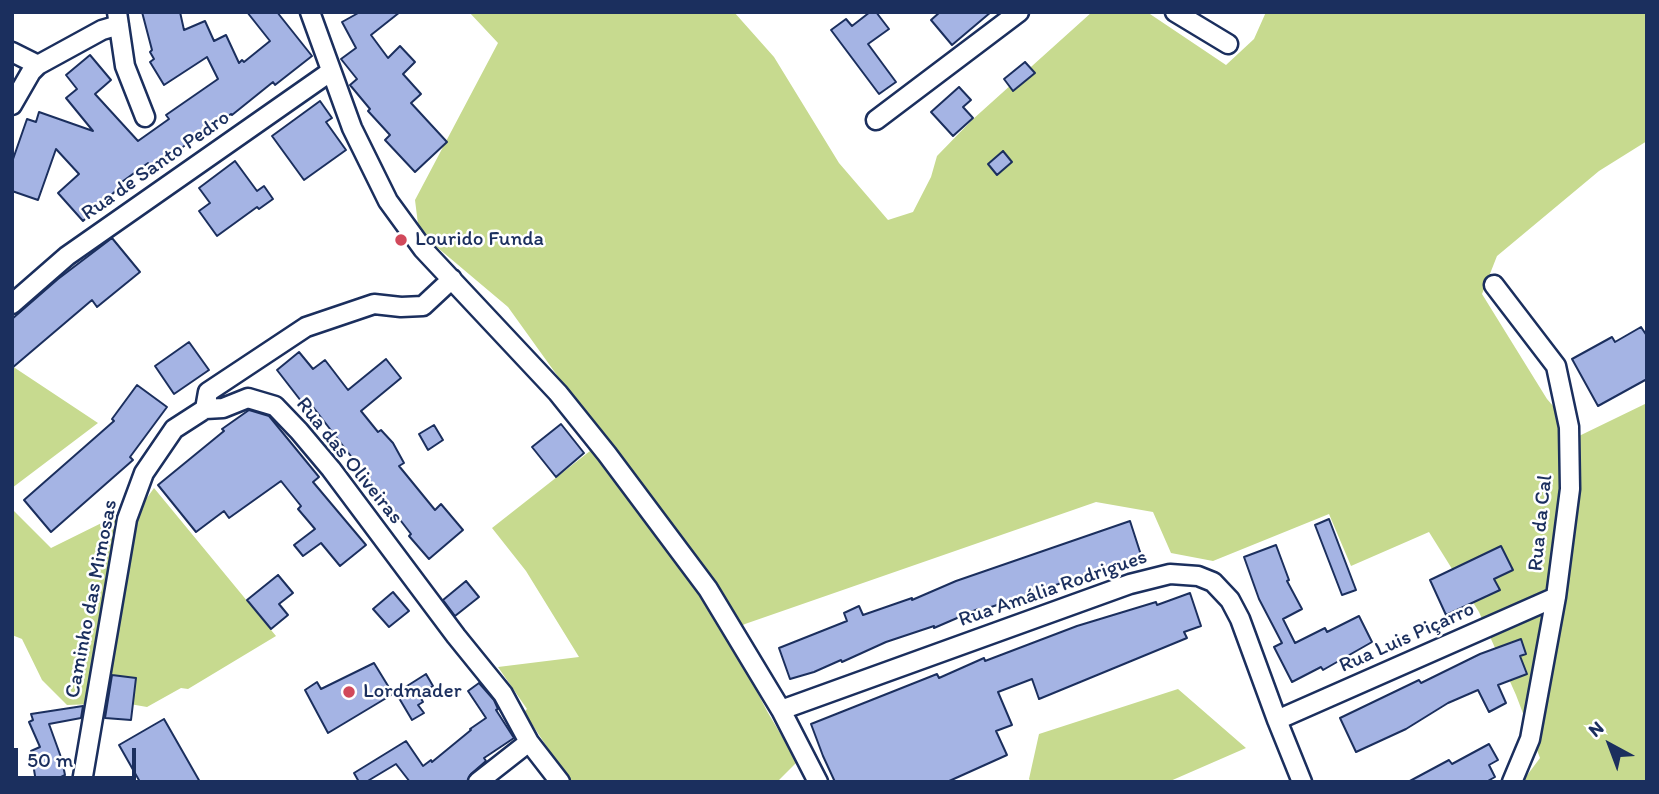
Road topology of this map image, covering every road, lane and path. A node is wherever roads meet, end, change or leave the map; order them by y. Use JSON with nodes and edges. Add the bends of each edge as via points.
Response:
{"nodes":[{"id":1,"x":310,"y":12,"type":"edge"},
{"id":2,"x":1019,"y":12,"type":"edge"},
{"id":3,"x":1175,"y":12,"type":"edge"},
{"id":4,"x":118,"y":19,"type":"edge"},
{"id":5,"x":1228,"y":44,"type":"dead end"},
{"id":6,"x":12,"y":52,"type":"edge"},
{"id":7,"x":38,"y":65,"type":"junction"},
{"id":8,"x":330,"y":72,"type":"junction"},
{"id":9,"x":12,"y":105,"type":"edge"},
{"id":10,"x":145,"y":117,"type":"dead end"},
{"id":11,"x":876,"y":120,"type":"dead end"},
{"id":12,"x":452,"y":279,"type":"junction"},
{"id":13,"x":1494,"y":285,"type":"dead end"},
{"id":14,"x":12,"y":304,"type":"edge"},
{"id":15,"x":205,"y":409,"type":"junction"},
{"id":16,"x":1556,"y":597,"type":"junction"},
{"id":17,"x":781,"y":709,"type":"junction"},
{"id":18,"x":1277,"y":720,"type":"junction"},
{"id":19,"x":529,"y":742,"type":"junction"},
{"id":20,"x":82,"y":782,"type":"edge"},
{"id":21,"x":478,"y":782,"type":"edge"},
{"id":22,"x":560,"y":782,"type":"edge"},
{"id":23,"x":818,"y":782,"type":"edge"},
{"id":24,"x":1302,"y":782,"type":"edge"},
{"id":25,"x":1512,"y":782,"type":"edge"}],
"edges":[{"from":1,"to":8,"type":"street"},
{"from":2,"to":11,"type":"street"},
{"from":3,"to":5,"type":"street"},
{"from":4,"to":7,"type":"street"},
{"from":4,"to":10,"type":"street","via":[[125,65]]},
{"from":6,"to":7,"type":"street"},
{"from":7,"to":9,"type":"street"},
{"from":8,"to":12,"type":"street","via":[[388,201]]},
{"from":8,"to":14,"type":"street","name":"Rua de Santo Pedro","via":[[67,256]]},
{"from":12,"to":15,"type":"street","via":[[423,306],[374,304],[306,327],[208,392]]},
{"from":12,"to":17,"type":"street","via":[[558,393],[607,454],[708,589]]},
{"from":13,"to":16,"type":"street","name":"Rua da Cal","via":[[1556,366],[1569,426],[1570,489]]},
{"from":15,"to":19,"type":"street","name":"Rua das Oliveiras","via":[[223,408],[247,398],[275,406],[331,470],[503,694]]},
{"from":15,"to":20,"type":"street","name":"Caminho das Mimosas","via":[[174,429],[144,473],[127,519]]},
{"from":16,"to":18,"type":"street","name":"Rua Luis Piçarro"},
{"from":16,"to":25,"type":"street","name":"Rua da Cal","via":[[1530,739]]},
{"from":17,"to":18,"type":"street","name":"Rua Amália Rodrigues","via":[[1170,573],[1213,582],[1230,600]]},
{"from":17,"to":23,"type":"street"},
{"from":18,"to":24,"type":"street","name":"Rua Amália Rodrigues"},
{"from":19,"to":21,"type":"street"},
{"from":19,"to":22,"type":"street","name":"Rua das Oliveiras"}]}
